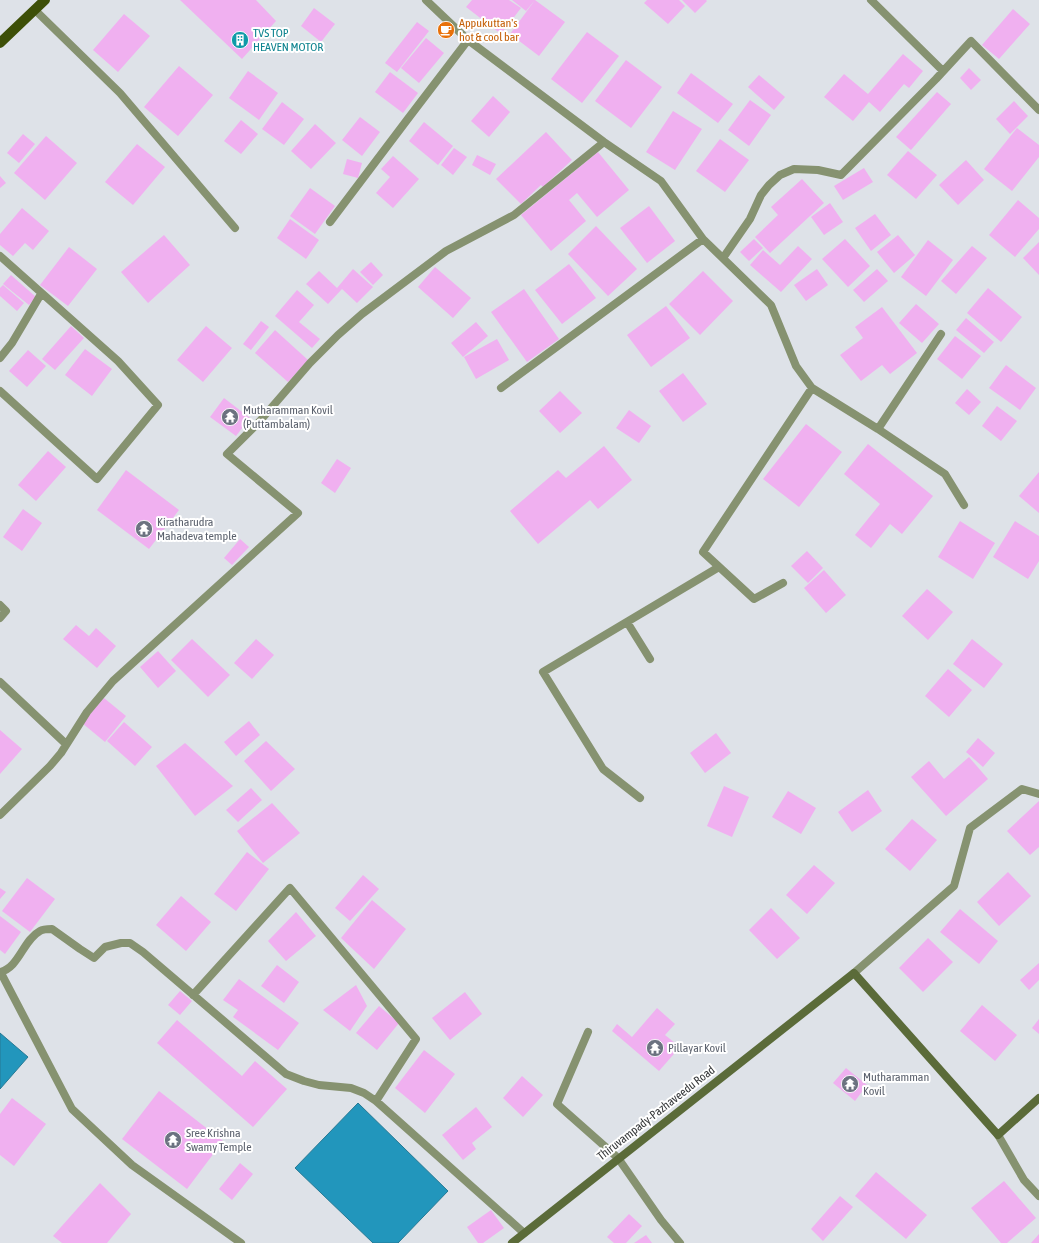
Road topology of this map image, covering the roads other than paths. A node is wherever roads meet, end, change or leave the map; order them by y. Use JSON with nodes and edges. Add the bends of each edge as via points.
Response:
{"nodes":[{"id":1,"x":45,"y":0,"type":"edge"},
{"id":2,"x":426,"y":0,"type":"edge"},
{"id":3,"x":871,"y":0,"type":"edge"},
{"id":4,"x":35,"y":10,"type":"junction"},
{"id":5,"x":468,"y":40,"type":"junction"},
{"id":6,"x":0,"y":43,"type":"edge"},
{"id":7,"x":943,"y":72,"type":"junction"},
{"id":8,"x":1039,"y":110,"type":"edge"},
{"id":9,"x":604,"y":142,"type":"junction"},
{"id":10,"x":330,"y":222,"type":"dead end"},
{"id":11,"x":235,"y":228,"type":"dead end"},
{"id":12,"x":703,"y":239,"type":"junction"},
{"id":13,"x":0,"y":256,"type":"edge"},
{"id":14,"x":723,"y":258,"type":"junction"},
{"id":15,"x":41,"y":294,"type":"junction"},
{"id":16,"x":941,"y":334,"type":"dead end"},
{"id":17,"x":0,"y":358,"type":"edge"},
{"id":18,"x":501,"y":388,"type":"dead end"},
{"id":19,"x":812,"y":388,"type":"junction"},
{"id":20,"x":0,"y":391,"type":"edge"},
{"id":21,"x":878,"y":429,"type":"junction"},
{"id":22,"x":964,"y":505,"type":"dead end"},
{"id":23,"x":719,"y":567,"type":"junction"},
{"id":24,"x":783,"y":583,"type":"dead end"},
{"id":25,"x":0,"y":605,"type":"edge"},
{"id":26,"x":0,"y":618,"type":"edge"},
{"id":27,"x":627,"y":622,"type":"junction"},
{"id":28,"x":650,"y":659,"type":"dead end"},
{"id":29,"x":0,"y":682,"type":"edge"},
{"id":30,"x":66,"y":744,"type":"junction"},
{"id":31,"x":1039,"y":794,"type":"edge"},
{"id":32,"x":640,"y":798,"type":"dead end"},
{"id":33,"x":0,"y":815,"type":"edge"},
{"id":34,"x":0,"y":972,"type":"edge"},
{"id":35,"x":854,"y":973,"type":"junction"},
{"id":36,"x":193,"y":994,"type":"junction"},
{"id":37,"x":588,"y":1032,"type":"dead end"},
{"id":38,"x":1039,"y":1098,"type":"edge"},
{"id":39,"x":376,"y":1101,"type":"junction"},
{"id":40,"x":998,"y":1135,"type":"junction"},
{"id":41,"x":618,"y":1158,"type":"junction"},
{"id":42,"x":1039,"y":1196,"type":"edge"},
{"id":43,"x":524,"y":1233,"type":"junction"},
{"id":44,"x":241,"y":1243,"type":"edge"},
{"id":45,"x":512,"y":1243,"type":"edge"},
{"id":46,"x":680,"y":1243,"type":"edge"}],
"edges":[{"from":1,"to":4,"type":"main road"},
{"from":2,"to":5,"type":"street"},
{"from":3,"to":7,"type":"street"},
{"from":4,"to":6,"type":"main road"},
{"from":4,"to":11,"type":"street","via":[[120,93]]},
{"from":5,"to":9,"type":"street"},
{"from":5,"to":10,"type":"street"},
{"from":7,"to":8,"type":"street","via":[[971,41]]},
{"from":7,"to":14,"type":"street","via":[[842,175],[794,169],[780,175],[761,195],[750,218]]},
{"from":9,"to":12,"type":"street","via":[[661,181]]},
{"from":9,"to":30,"type":"street","via":[[514,215],[446,251],[362,314],[310,363],[259,422],[227,454],[298,513],[113,682],[86,712]]},
{"from":12,"to":14,"type":"street"},
{"from":12,"to":18,"type":"street"},
{"from":13,"to":15,"type":"street"},
{"from":14,"to":19,"type":"street","via":[[771,305],[796,366]]},
{"from":15,"to":17,"type":"street","via":[[12,343]]},
{"from":15,"to":20,"type":"street","via":[[118,361],[158,405],[98,479]]},
{"from":16,"to":21,"type":"street"},
{"from":19,"to":21,"type":"street"},
{"from":19,"to":23,"type":"street","via":[[703,552]]},
{"from":21,"to":22,"type":"street","via":[[945,474]]},
{"from":23,"to":24,"type":"street","via":[[754,599]]},
{"from":23,"to":27,"type":"street"},
{"from":25,"to":26,"type":"street","via":[[6,611]]},
{"from":27,"to":28,"type":"street"},
{"from":27,"to":32,"type":"street","via":[[542,672],[602,769]]},
{"from":29,"to":30,"type":"street"},
{"from":30,"to":33,"type":"street","via":[[50,766]]},
{"from":31,"to":35,"type":"street","via":[[1022,789],[970,828],[954,886]]},
{"from":34,"to":36,"type":"street","via":[[11,966],[40,930],[52,929],[94,958],[105,947],[130,943]]},
{"from":34,"to":44,"type":"street","via":[[72,1108],[132,1164]]},
{"from":35,"to":40,"type":"main road"},
{"from":35,"to":41,"type":"main road","name":"Thiruvampady-Pazhaveedu Road"},
{"from":36,"to":39,"type":"street","via":[[286,1074],[318,1084],[352,1088]]},
{"from":36,"to":39,"type":"street","via":[[290,888],[416,1039]]},
{"from":37,"to":41,"type":"street","via":[[557,1104]]},
{"from":38,"to":40,"type":"main road"},
{"from":39,"to":43,"type":"street"},
{"from":40,"to":42,"type":"street","via":[[1024,1180]]},
{"from":41,"to":43,"type":"main road","name":"Thiruvampady-Pazhaveedu Road"},
{"from":41,"to":46,"type":"street"},
{"from":43,"to":45,"type":"main road","name":"Thiruvampady-Pazhaveedu Road"}]}
